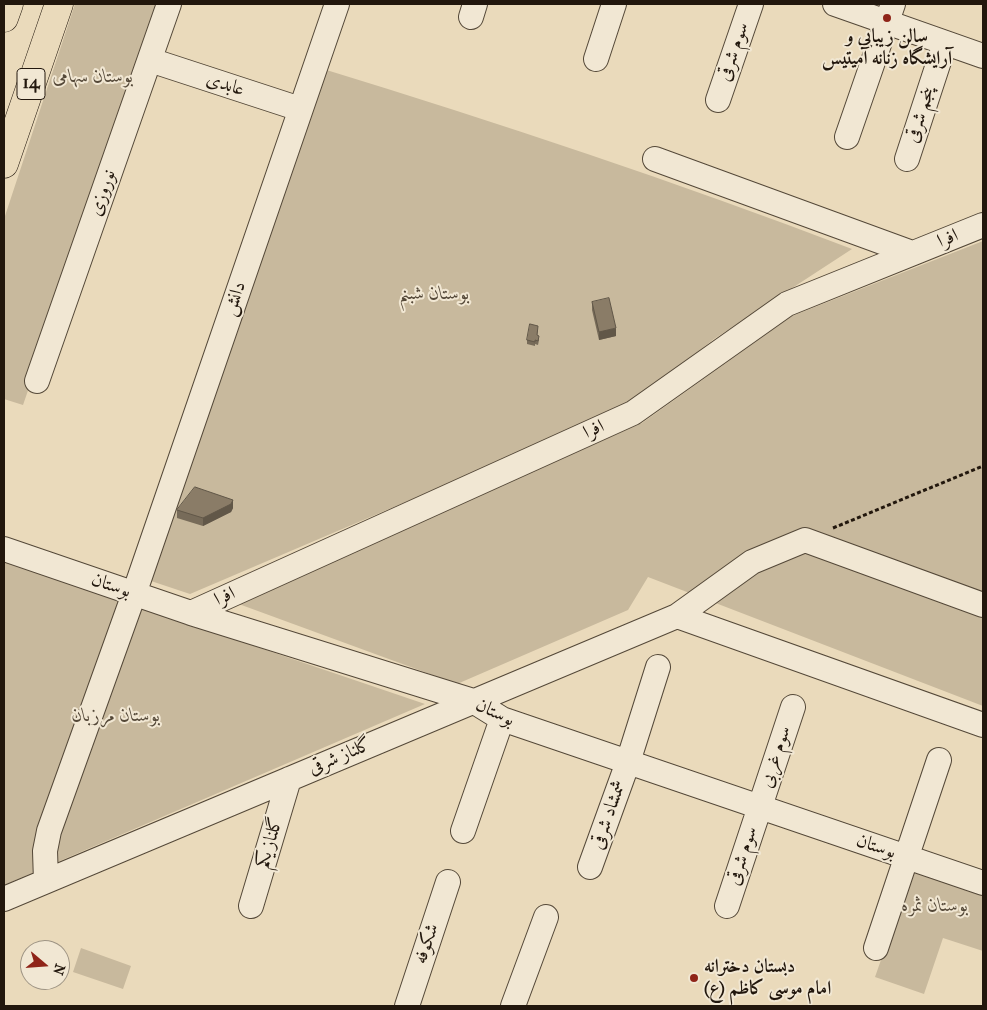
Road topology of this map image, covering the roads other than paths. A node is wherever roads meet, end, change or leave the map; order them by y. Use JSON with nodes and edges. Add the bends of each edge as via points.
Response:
{"nodes":[{"id":1,"x":9,"y":4,"type":"edge"},
{"id":2,"x":59,"y":4,"type":"edge"},
{"id":3,"x":169,"y":4,"type":"edge"},
{"id":4,"x":337,"y":4,"type":"edge"},
{"id":5,"x":614,"y":4,"type":"edge"},
{"id":6,"x":751,"y":4,"type":"edge"},
{"id":7,"x":835,"y":4,"type":"edge"},
{"id":8,"x":890,"y":13,"type":"edge"},
{"id":9,"x":4,"y":18,"type":"edge"},
{"id":10,"x":945,"y":43,"type":"junction"},
{"id":11,"x":983,"y":56,"type":"edge"},
{"id":12,"x":596,"y":59,"type":"dead end"},
{"id":13,"x":150,"y":60,"type":"junction"},
{"id":14,"x":718,"y":100,"type":"dead end"},
{"id":15,"x":300,"y":109,"type":"junction"},
{"id":16,"x":847,"y":138,"type":"dead end"},
{"id":17,"x":655,"y":159,"type":"dead end"},
{"id":18,"x":907,"y":159,"type":"dead end"},
{"id":19,"x":4,"y":164,"type":"edge"},
{"id":20,"x":983,"y":225,"type":"edge"},
{"id":21,"x":912,"y":253,"type":"junction"},
{"id":22,"x":37,"y":381,"type":"dead end"},
{"id":23,"x":4,"y":549,"type":"edge"},
{"id":24,"x":134,"y":594,"type":"junction"},
{"id":25,"x":983,"y":605,"type":"edge"},
{"id":26,"x":191,"y":613,"type":"junction"},
{"id":27,"x":677,"y":616,"type":"junction"},
{"id":28,"x":658,"y":667,"type":"dead end"},
{"id":29,"x":473,"y":702,"type":"junction"},
{"id":30,"x":793,"y":707,"type":"dead end"},
{"id":31,"x":502,"y":719,"type":"junction"},
{"id":32,"x":983,"y":724,"type":"edge"},
{"id":33,"x":939,"y":760,"type":"dead end"},
{"id":34,"x":628,"y":762,"type":"junction"},
{"id":35,"x":289,"y":779,"type":"junction"},
{"id":36,"x":760,"y":807,"type":"junction"},
{"id":37,"x":463,"y":831,"type":"dead end"},
{"id":38,"x":906,"y":857,"type":"junction"},
{"id":39,"x":590,"y":867,"type":"dead end"},
{"id":40,"x":46,"y":881,"type":"junction"},
{"id":41,"x":448,"y":882,"type":"dead end"},
{"id":42,"x":983,"y":883,"type":"edge"},
{"id":43,"x":4,"y":899,"type":"edge"},
{"id":44,"x":251,"y":906,"type":"dead end"},
{"id":45,"x":727,"y":906,"type":"dead end"},
{"id":46,"x":546,"y":916,"type":"dead end"},
{"id":47,"x":876,"y":948,"type":"dead end"},
{"id":48,"x":407,"y":1006,"type":"edge"},
{"id":49,"x":513,"y":1006,"type":"edge"}],
"edges":[{"from":1,"to":9,"type":"highway"},
{"from":2,"to":19,"type":"highway","number":"14"},
{"from":3,"to":13,"type":"street","name":"نوروزی"},
{"from":4,"to":15,"type":"street","name":"دانش"},
{"from":5,"to":12,"type":"street"},
{"from":6,"to":14,"type":"street","name":"سوم شرقی"},
{"from":7,"to":8,"type":"street"},
{"from":8,"to":10,"type":"street"},
{"from":8,"to":16,"type":"street"},
{"from":10,"to":11,"type":"street"},
{"from":10,"to":18,"type":"street","name":"پنجم شرقی"},
{"from":13,"to":15,"type":"street","name":"عابدی"},
{"from":13,"to":22,"type":"street","name":"نوروزی"},
{"from":15,"to":24,"type":"street","name":"دانش"},
{"from":17,"to":21,"type":"street"},
{"from":20,"to":21,"type":"street","name":"افرا"},
{"from":21,"to":26,"type":"street","name":"افرا","via":[[787,304],[633,413]]},
{"from":23,"to":24,"type":"street","name":"بوستان"},
{"from":24,"to":26,"type":"street","name":"بوستان"},
{"from":24,"to":40,"type":"street","name":"دانش","via":[[49,831],[45,851]]},
{"from":25,"to":27,"type":"street","name":"گلناز شرقی","via":[[805,540],[752,562]]},
{"from":26,"to":29,"type":"street","name":"بوستان"},
{"from":27,"to":29,"type":"street","name":"گلناز شرقی"},
{"from":27,"to":32,"type":"street"},
{"from":28,"to":34,"type":"street","name":"شمشاد شرقی"},
{"from":29,"to":31,"type":"street","name":"بوستان"},
{"from":29,"to":35,"type":"street","name":"گلناز شرقی"},
{"from":30,"to":36,"type":"street","name":"سوم غربی"},
{"from":31,"to":34,"type":"street","name":"بوستان"},
{"from":31,"to":37,"type":"street"},
{"from":33,"to":38,"type":"street"},
{"from":34,"to":36,"type":"street","name":"بوستان"},
{"from":34,"to":39,"type":"street","name":"شمشاد شرقی"},
{"from":35,"to":40,"type":"street","name":"گلناز شرقی"},
{"from":35,"to":44,"type":"street","name":"گلناز یکم"},
{"from":36,"to":38,"type":"street","name":"بوستان"},
{"from":36,"to":45,"type":"street","name":"سوم شرقی"},
{"from":38,"to":42,"type":"street","name":"بوستان"},
{"from":38,"to":47,"type":"street"},
{"from":40,"to":43,"type":"street","name":"گلناز شرقی"},
{"from":41,"to":48,"type":"street","name":"شکوفه"},
{"from":46,"to":49,"type":"street"}]}
